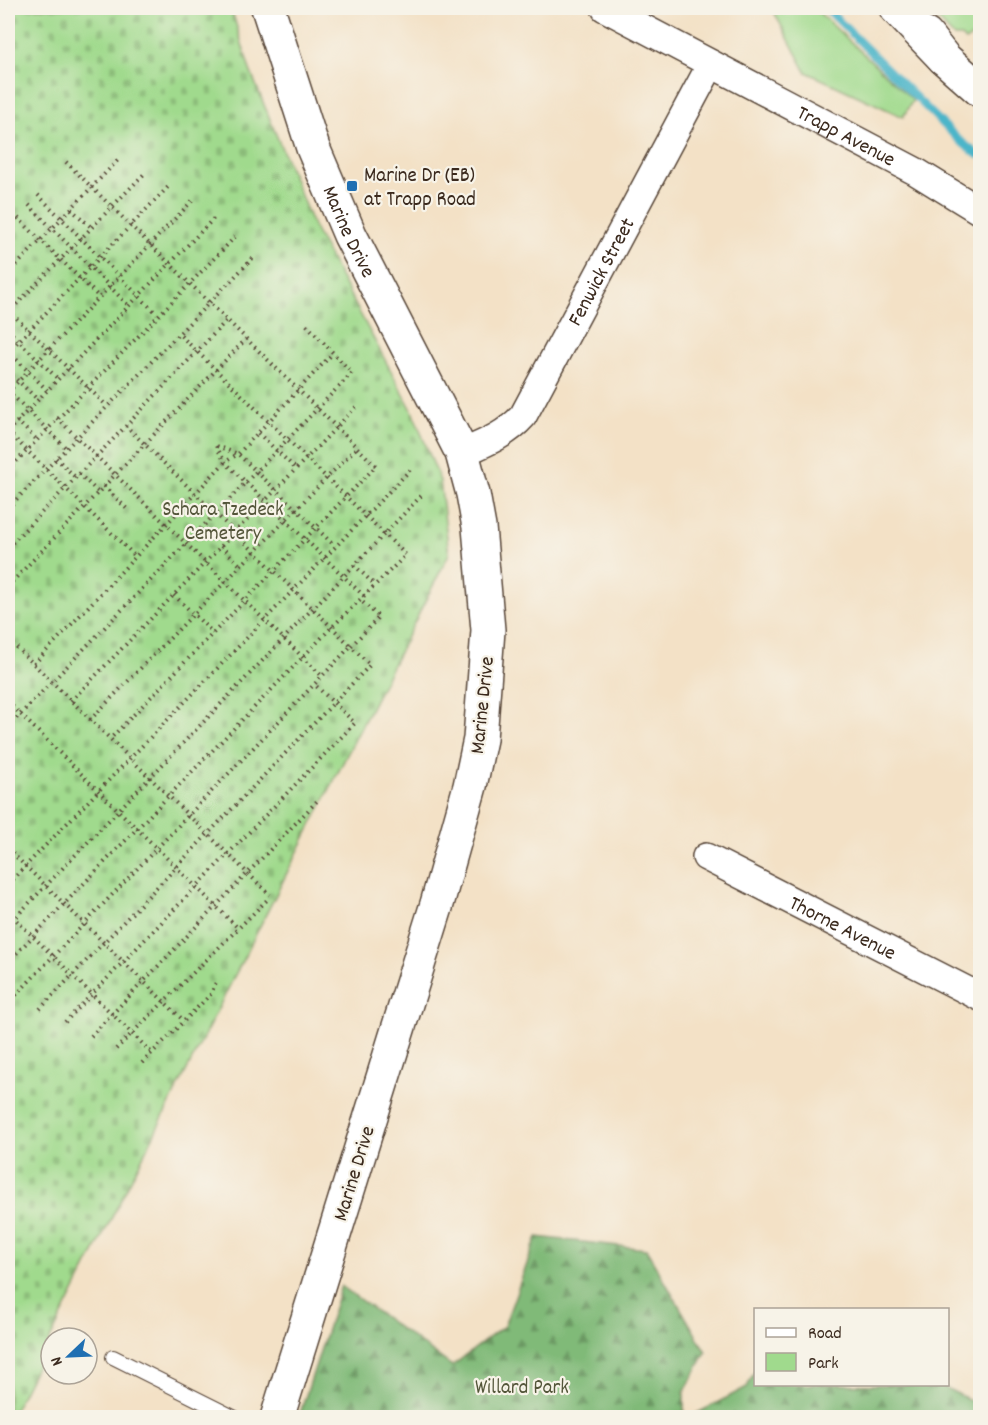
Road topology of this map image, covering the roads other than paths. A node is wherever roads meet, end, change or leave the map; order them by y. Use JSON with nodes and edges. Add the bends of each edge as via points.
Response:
{"nodes":[{"id":1,"x":268,"y":8,"type":"edge"},
{"id":2,"x":605,"y":8,"type":"edge"},
{"id":3,"x":896,"y":8,"type":"edge"},
{"id":4,"x":904,"y":8,"type":"edge"},
{"id":5,"x":944,"y":58,"type":"junction"},
{"id":6,"x":711,"y":64,"type":"junction"},
{"id":7,"x":981,"y":90,"type":"edge"},
{"id":8,"x":981,"y":210,"type":"edge"},
{"id":9,"x":462,"y":453,"type":"junction"},
{"id":10,"x":706,"y":858,"type":"dead end"},
{"id":11,"x":981,"y":997,"type":"edge"},
{"id":12,"x":113,"y":1357,"type":"dead end"},
{"id":13,"x":235,"y":1418,"type":"edge"},
{"id":14,"x":277,"y":1418,"type":"edge"}],
"edges":[{"from":1,"to":9,"type":"main road","name":"Marine Drive","via":[[313,148],[350,235]]},
{"from":2,"to":6,"type":"street","name":"Trapp Avenue"},
{"from":3,"to":5,"type":"main road"},
{"from":4,"to":5,"type":"main road"},
{"from":5,"to":7,"type":"main road"},
{"from":6,"to":8,"type":"street","name":"Trapp Avenue"},
{"from":6,"to":9,"type":"street","name":"Fenwick Street","via":[[523,416],[500,437]]},
{"from":9,"to":14,"type":"main road","name":"Marine Drive","via":[[479,527],[486,587],[488,630],[480,739],[433,915]]},
{"from":10,"to":11,"type":"street","name":"Thorne Avenue"},
{"from":12,"to":13,"type":"lane"}]}
